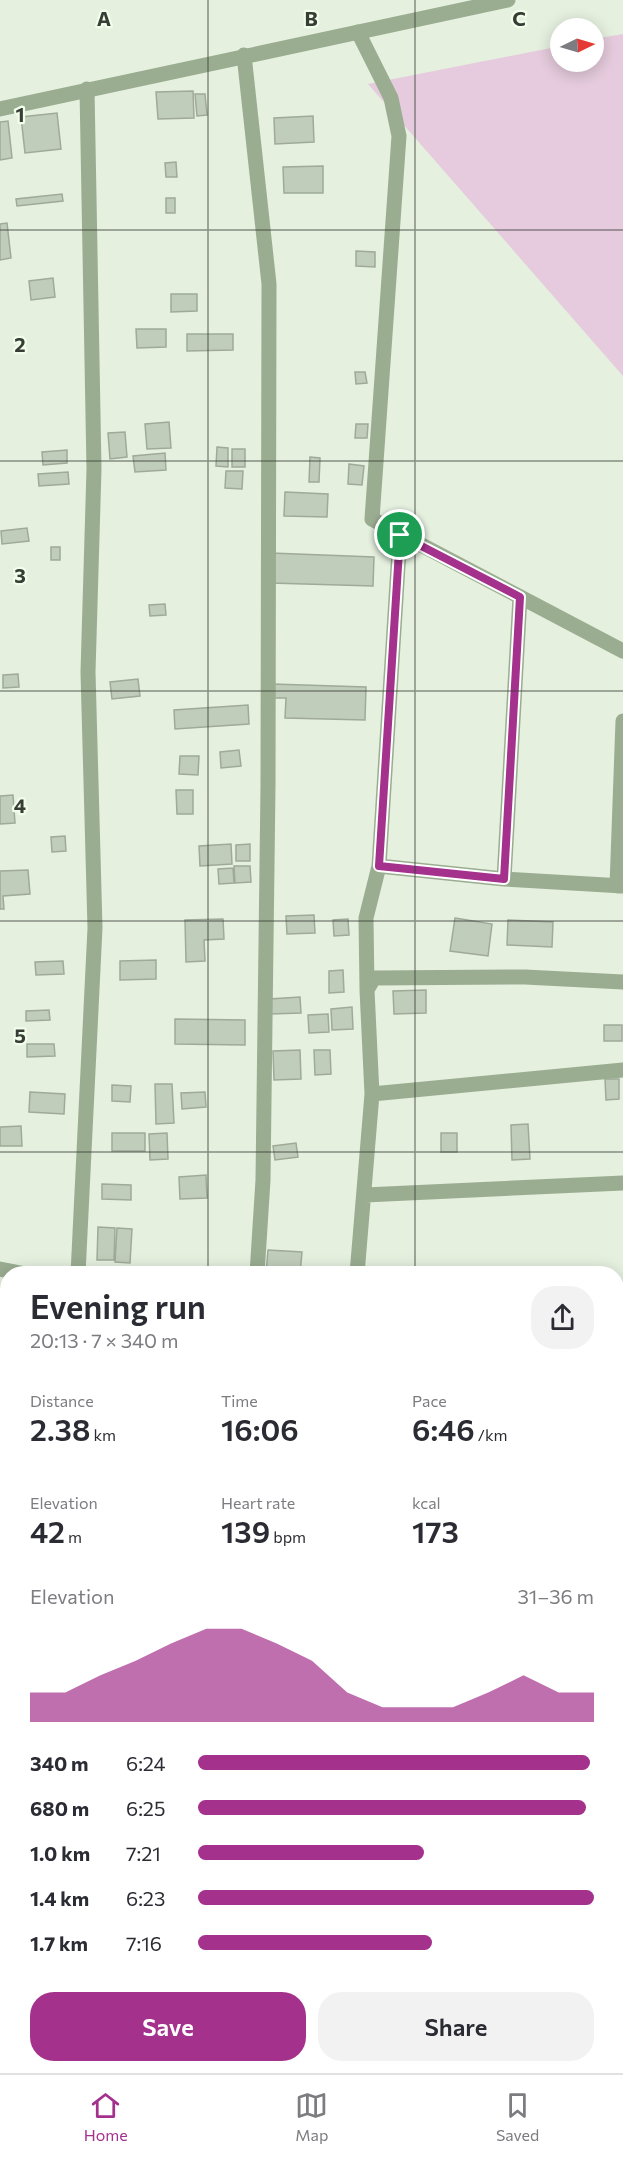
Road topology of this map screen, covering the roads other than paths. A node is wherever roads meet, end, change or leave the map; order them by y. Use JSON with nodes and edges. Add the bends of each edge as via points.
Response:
{"nodes":[{"id":1,"x":508,"y":0,"type":"edge"},
{"id":2,"x":358,"y":32,"type":"junction"},
{"id":3,"x":244,"y":55,"type":"junction"},
{"id":4,"x":87,"y":89,"type":"junction"},
{"id":5,"x":0,"y":109,"type":"edge"},
{"id":6,"x":400,"y":535,"type":"junction"},
{"id":7,"x":520,"y":597,"type":"junction"},
{"id":8,"x":623,"y":651,"type":"edge"},
{"id":9,"x":623,"y":721,"type":"edge"},
{"id":10,"x":379,"y":866,"type":"junction"},
{"id":11,"x":504,"y":879,"type":"junction"},
{"id":12,"x":620,"y":886,"type":"edge"},
{"id":13,"x":623,"y":982,"type":"edge"},
{"id":14,"x":367,"y":990,"type":"junction"},
{"id":15,"x":623,"y":1070,"type":"edge"},
{"id":16,"x":372,"y":1094,"type":"junction"},
{"id":17,"x":623,"y":1183,"type":"edge"},
{"id":18,"x":366,"y":1195,"type":"junction"},
{"id":19,"x":78,"y":1266,"type":"edge"},
{"id":20,"x":258,"y":1266,"type":"edge"},
{"id":21,"x":358,"y":1266,"type":"edge"}],
"edges":[{"from":1,"to":2,"type":"street"},
{"from":2,"to":3,"type":"street"},
{"from":2,"to":6,"type":"street","via":[[391,98],[399,136],[372,519]]},
{"from":3,"to":4,"type":"street"},
{"from":3,"to":20,"type":"street","via":[[269,284],[268,785],[263,1180]]},
{"from":4,"to":5,"type":"street"},
{"from":4,"to":19,"type":"street","via":[[94,469],[88,672],[95,928]]},
{"from":6,"to":7,"type":"street"},
{"from":6,"to":10,"type":"street"},
{"from":7,"to":8,"type":"street"},
{"from":7,"to":11,"type":"street"},
{"from":9,"to":12,"type":"street"},
{"from":10,"to":11,"type":"street"},
{"from":10,"to":14,"type":"street","via":[[366,918]]},
{"from":11,"to":12,"type":"street"},
{"from":13,"to":14,"type":"street","via":[[387,976],[374,978]]},
{"from":14,"to":16,"type":"street"},
{"from":15,"to":16,"type":"street"},
{"from":16,"to":18,"type":"street"},
{"from":17,"to":18,"type":"street"},
{"from":18,"to":21,"type":"street"}]}
